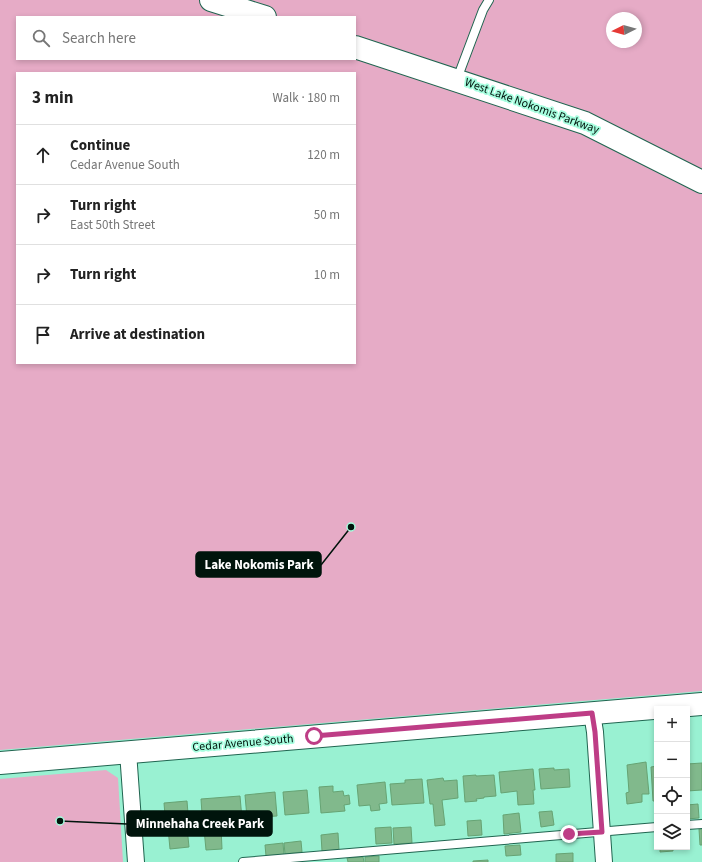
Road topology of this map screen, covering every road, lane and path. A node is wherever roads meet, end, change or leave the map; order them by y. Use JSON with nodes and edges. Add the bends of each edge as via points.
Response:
{"nodes":[{"id":1,"x":212,"y":0,"type":"edge"},
{"id":2,"x":489,"y":0,"type":"edge"},
{"id":3,"x":262,"y":16,"type":"edge"},
{"id":4,"x":356,"y":47,"type":"edge"},
{"id":5,"x":457,"y":80,"type":"junction"},
{"id":6,"x":702,"y":182,"type":"edge"},
{"id":7,"x":702,"y":704,"type":"edge"},
{"id":8,"x":592,"y":713,"type":"junction"},
{"id":9,"x":128,"y":752,"type":"junction"},
{"id":10,"x":0,"y":763,"type":"edge"},
{"id":11,"x":702,"y":824,"type":"edge"},
{"id":12,"x":690,"y":825,"type":"edge"},
{"id":13,"x":654,"y":827,"type":"edge"},
{"id":14,"x":602,"y":832,"type":"junction"},
{"id":15,"x":136,"y":862,"type":"edge"},
{"id":16,"x":243,"y":862,"type":"edge"},
{"id":17,"x":604,"y":862,"type":"edge"}],
"edges":[{"from":1,"to":3,"type":"main road"},
{"from":2,"to":5,"type":"lane"},
{"from":4,"to":5,"type":"main road","name":"West Lake Nokomis Parkway"},
{"from":5,"to":6,"type":"main road","name":"West Lake Nokomis Parkway","via":[[585,123]]},
{"from":7,"to":8,"type":"main road","name":"Cedar Avenue South"},
{"from":8,"to":9,"type":"main road","name":"Cedar Avenue South"},
{"from":8,"to":14,"type":"street"},
{"from":9,"to":10,"type":"main road","name":"Cedar Avenue South"},
{"from":9,"to":15,"type":"street"},
{"from":11,"to":12,"type":"lane"},
{"from":13,"to":14,"type":"lane"},
{"from":14,"to":16,"type":"lane"},
{"from":14,"to":17,"type":"street"}]}
